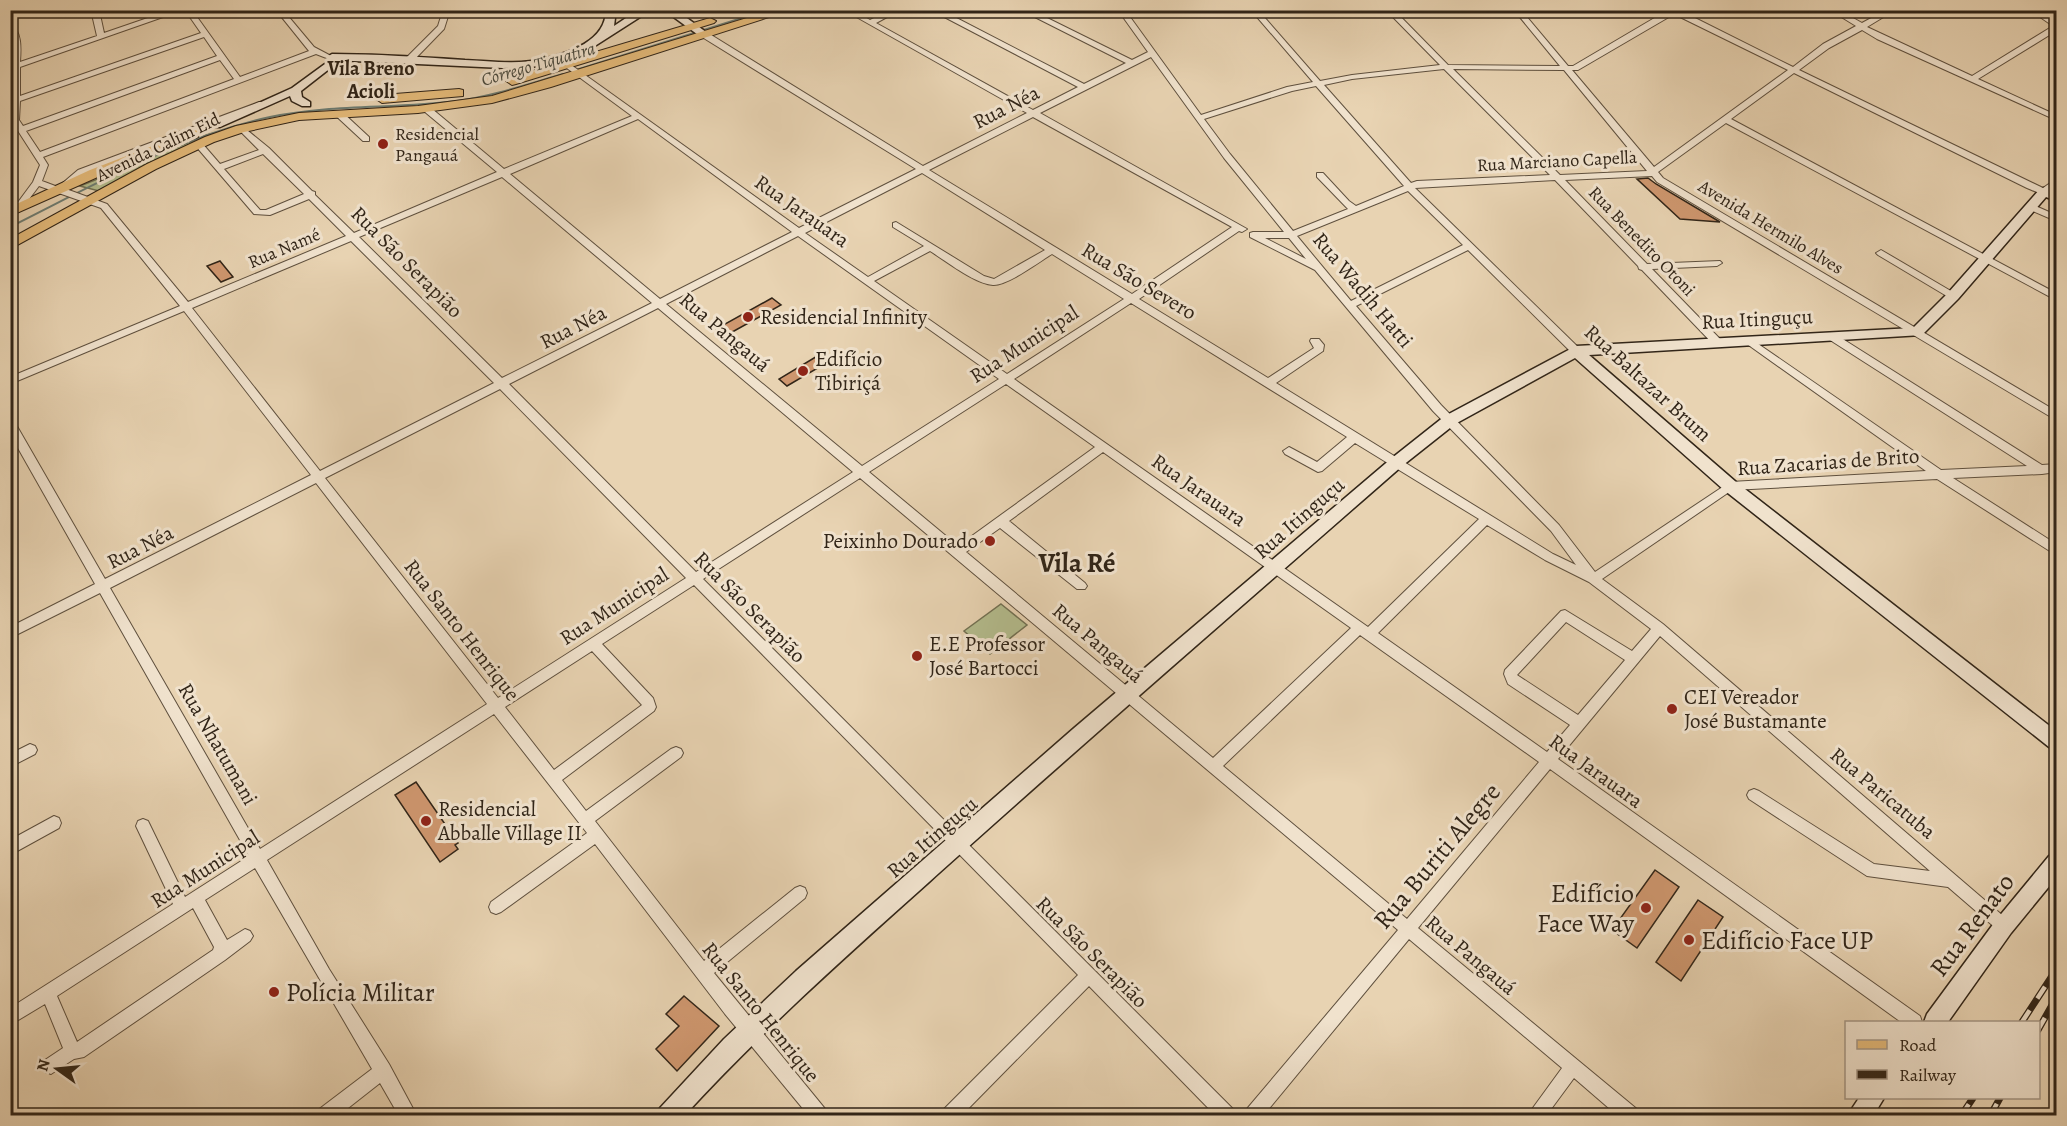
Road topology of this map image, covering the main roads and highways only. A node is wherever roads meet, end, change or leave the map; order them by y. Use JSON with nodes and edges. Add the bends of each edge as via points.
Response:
{"nodes":[{"id":1,"x":646,"y":10,"type":"edge"},
{"id":2,"x":655,"y":10,"type":"edge"},
{"id":3,"x":669,"y":10,"type":"edge"},
{"id":4,"x":744,"y":10,"type":"edge"},
{"id":5,"x":786,"y":10,"type":"edge"},
{"id":6,"x":611,"y":13,"type":"edge"},
{"id":7,"x":678,"y":30,"type":"junction"},
{"id":8,"x":698,"y":31,"type":"junction"},
{"id":9,"x":596,"y":41,"type":"junction"},
{"id":10,"x":296,"y":90,"type":"junction"},
{"id":11,"x":306,"y":104,"type":"junction"},
{"id":12,"x":216,"y":125,"type":"junction"},
{"id":13,"x":2056,"y":197,"type":"edge"},
{"id":14,"x":15,"y":205,"type":"edge"},
{"id":15,"x":2032,"y":206,"type":"junction"},
{"id":16,"x":2056,"y":209,"type":"edge"},
{"id":17,"x":12,"y":244,"type":"edge"},
{"id":18,"x":1576,"y":351,"type":"junction"},
{"id":19,"x":2056,"y":741,"type":"edge"},
{"id":20,"x":2056,"y":863,"type":"edge"},
{"id":21,"x":1936,"y":1021,"type":"edge"},
{"id":22,"x":1872,"y":1099,"type":"edge"},
{"id":23,"x":668,"y":1116,"type":"edge"},
{"id":24,"x":1858,"y":1116,"type":"edge"}],
"edges":[{"from":1,"to":6,"type":"main road"},
{"from":1,"to":9,"type":"main road"},
{"from":2,"to":7,"type":"main road"},
{"from":3,"to":8,"type":"main road","name":"Rua São Severo"},
{"from":4,"to":8,"type":"main road","name":"Avenida Calim Eid"},
{"from":5,"to":8,"type":"main road","name":"Avenida Calim Eid"},
{"from":6,"to":9,"type":"main road","via":[[609,27]]},
{"from":7,"to":8,"type":"main road","name":"Avenida Calim Eid"},
{"from":7,"to":11,"type":"main road","name":"Avenida Calim Eid","via":[[504,84],[459,93]]},
{"from":8,"to":17,"type":"main road","name":"Avenida Calim Eid","via":[[579,74],[482,102],[428,110],[294,117],[242,128],[198,144],[88,199]]},
{"from":9,"to":10,"type":"main road","via":[[570,55],[529,65],[322,57],[313,76]]},
{"from":10,"to":11,"type":"main road","via":[[296,99]]},
{"from":10,"to":12,"type":"main road"},
{"from":11,"to":12,"type":"main road","name":"Avenida Calim Eid"},
{"from":12,"to":14,"type":"main road","name":"Avenida Calim Eid","via":[[63,190]]},
{"from":13,"to":15,"type":"main road","via":[[2044,192]]},
{"from":15,"to":16,"type":"main road"},
{"from":15,"to":18,"type":"main road","name":"Rua Itinguçu","via":[[1917,332]]},
{"from":18,"to":19,"type":"main road","name":"Rua Baltazar Brum","via":[[1730,486]]},
{"from":18,"to":23,"type":"main road","name":"Rua Itinguçu","via":[[1450,420],[1397,462],[804,979]]},
{"from":20,"to":21,"type":"main road","name":"Rua Renato","via":[[2004,926]]},
{"from":22,"to":24,"type":"main road"}]}
